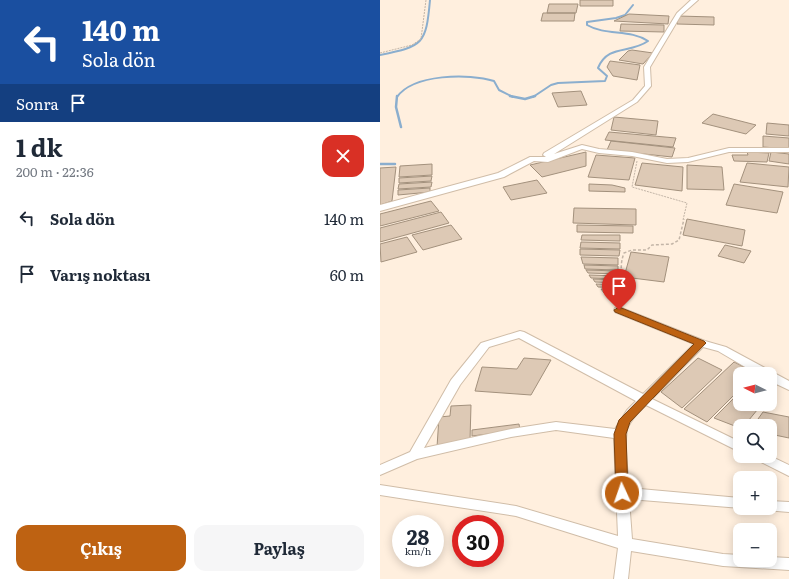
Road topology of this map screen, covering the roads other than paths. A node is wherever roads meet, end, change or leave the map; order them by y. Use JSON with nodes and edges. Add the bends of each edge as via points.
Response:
{"nodes":[{"id":1,"x":695,"y":0,"type":"edge"},
{"id":2,"x":789,"y":150,"type":"edge"},
{"id":3,"x":545,"y":160,"type":"junction"},
{"id":4,"x":380,"y":208,"type":"edge"},
{"id":5,"x":619,"y":310,"type":"road end"},
{"id":6,"x":701,"y":343,"type":"junction"},
{"id":7,"x":754,"y":367,"type":"edge"},
{"id":8,"x":777,"y":380,"type":"edge"},
{"id":9,"x":789,"y":386,"type":"edge"},
{"id":10,"x":645,"y":400,"type":"junction"},
{"id":11,"x":620,"y":434,"type":"junction"},
{"id":12,"x":733,"y":444,"type":"edge"},
{"id":13,"x":414,"y":454,"type":"junction"},
{"id":14,"x":773,"y":463,"type":"edge"},
{"id":15,"x":380,"y":470,"type":"edge"},
{"id":16,"x":789,"y":471,"type":"edge"},
{"id":17,"x":380,"y":490,"type":"edge"},
{"id":18,"x":622,"y":493,"type":"junction"},
{"id":19,"x":733,"y":502,"type":"edge"},
{"id":20,"x":777,"y":506,"type":"edge"},
{"id":21,"x":789,"y":507,"type":"edge"},
{"id":22,"x":625,"y":544,"type":"junction"},
{"id":23,"x":789,"y":564,"type":"edge"},
{"id":24,"x":621,"y":579,"type":"edge"}],
"edges":[{"from":1,"to":3,"type":"street","via":[[673,20],[656,56],[647,67],[648,86],[635,101],[546,155]]},
{"from":2,"to":3,"type":"street","via":[[729,150],[674,161],[582,147]]},
{"from":3,"to":4,"type":"street","via":[[533,159],[501,175]]},
{"from":5,"to":6,"type":"street"},
{"from":6,"to":7,"type":"street","via":[[722,349]]},
{"from":6,"to":10,"type":"street"},
{"from":8,"to":9,"type":"street"},
{"from":10,"to":11,"type":"street","via":[[625,420]]},
{"from":10,"to":12,"type":"street"},
{"from":10,"to":13,"type":"street","via":[[520,334],[485,345],[455,383]]},
{"from":11,"to":13,"type":"street","via":[[556,426],[510,433]]},
{"from":11,"to":18,"type":"street"},
{"from":13,"to":15,"type":"street"},
{"from":14,"to":16,"type":"street"},
{"from":17,"to":22,"type":"street","via":[[516,511]]},
{"from":18,"to":19,"type":"street"},
{"from":18,"to":22,"type":"street"},
{"from":20,"to":21,"type":"street"},
{"from":22,"to":23,"type":"street","via":[[723,560]]},
{"from":22,"to":24,"type":"street"}]}
